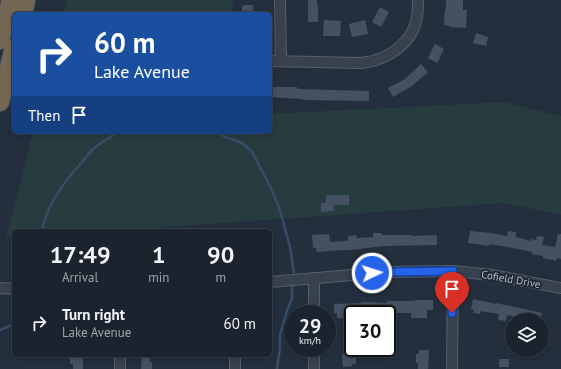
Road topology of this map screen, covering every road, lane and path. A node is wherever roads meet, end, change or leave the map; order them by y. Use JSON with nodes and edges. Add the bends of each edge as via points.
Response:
{"nodes":[{"id":1,"x":11,"y":0,"type":"edge"},
{"id":2,"x":26,"y":0,"type":"edge"},
{"id":3,"x":280,"y":0,"type":"edge"},
{"id":4,"x":418,"y":0,"type":"edge"},
{"id":5,"x":23,"y":12,"type":"edge"},
{"id":6,"x":0,"y":40,"type":"edge"},
{"id":7,"x":12,"y":56,"type":"edge"},
{"id":8,"x":272,"y":61,"type":"edge"},
{"id":9,"x":281,"y":61,"type":"junction"},
{"id":10,"x":0,"y":102,"type":"edge"},
{"id":11,"x":453,"y":271,"type":"junction"},
{"id":12,"x":314,"y":278,"type":"junction"},
{"id":13,"x":272,"y":282,"type":"edge"},
{"id":14,"x":0,"y":288,"type":"edge"},
{"id":15,"x":561,"y":288,"type":"edge"},
{"id":16,"x":12,"y":289,"type":"edge"},
{"id":17,"x":314,"y":305,"type":"edge"},
{"id":18,"x":120,"y":357,"type":"edge"},
{"id":19,"x":235,"y":357,"type":"edge"},
{"id":20,"x":314,"y":357,"type":"edge"},
{"id":21,"x":120,"y":369,"type":"edge"},
{"id":22,"x":235,"y":369,"type":"edge"},
{"id":23,"x":314,"y":369,"type":"edge"},
{"id":24,"x":452,"y":369,"type":"edge"}],
"edges":[{"from":1,"to":6,"type":"highway"},
{"from":2,"to":5,"type":"highway"},
{"from":3,"to":9,"type":"street"},
{"from":4,"to":9,"type":"street","via":[[415,26],[408,38],[387,56],[360,63]]},
{"from":7,"to":10,"type":"highway"},
{"from":8,"to":9,"type":"street"},
{"from":11,"to":12,"type":"street","name":"Cofield Drive","via":[[387,272]]},
{"from":11,"to":15,"type":"street","name":"Cofield Drive","via":[[492,275]]},
{"from":11,"to":24,"type":"street"},
{"from":12,"to":13,"type":"street","name":"Cofield Drive"},
{"from":12,"to":17,"type":"street"},
{"from":14,"to":16,"type":"street"},
{"from":18,"to":21,"type":"street"},
{"from":19,"to":22,"type":"street"},
{"from":20,"to":23,"type":"street"}]}
